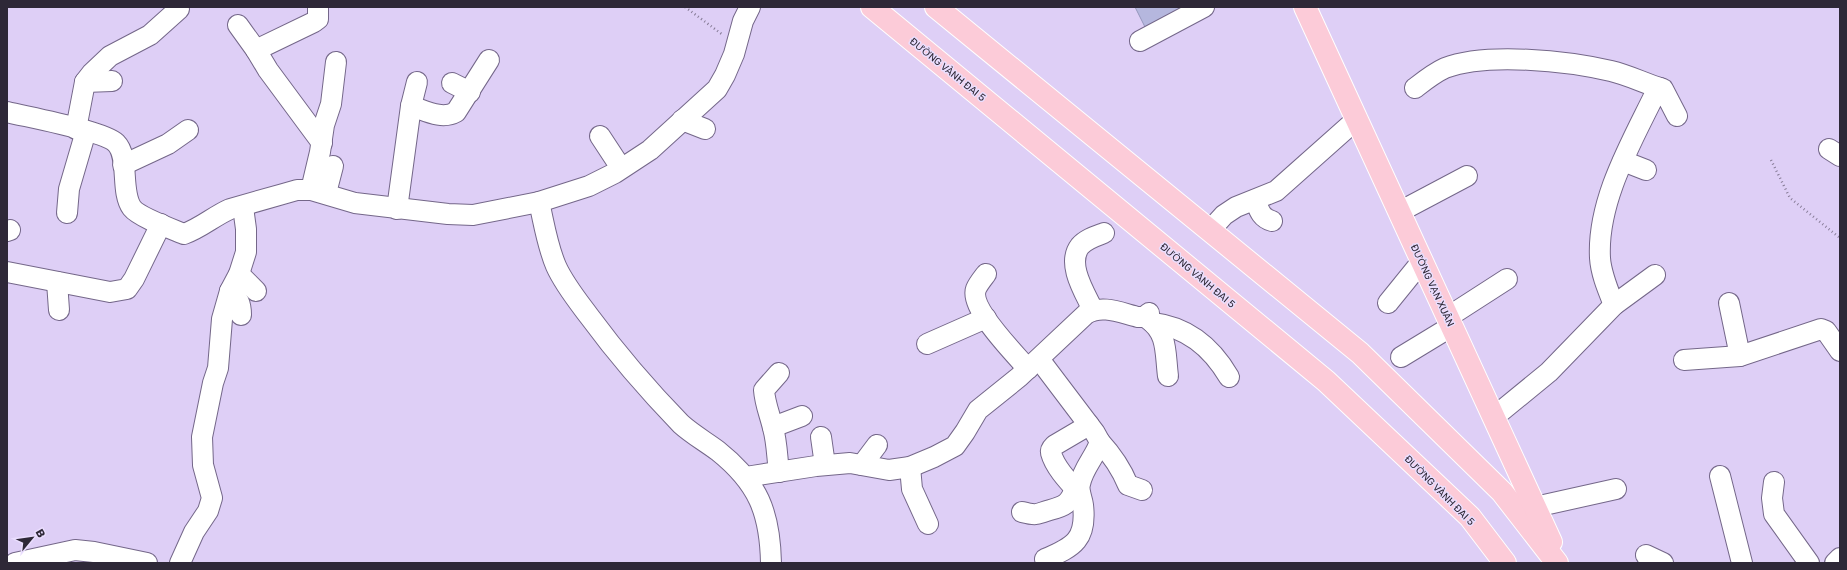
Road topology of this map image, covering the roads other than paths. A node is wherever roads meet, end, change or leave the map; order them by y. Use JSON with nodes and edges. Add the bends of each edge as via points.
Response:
{"nodes":[{"id":1,"x":318,"y":7,"type":"edge"},
{"id":2,"x":750,"y":7,"type":"edge"},
{"id":3,"x":872,"y":7,"type":"edge"},
{"id":4,"x":936,"y":7,"type":"edge"},
{"id":5,"x":1204,"y":7,"type":"edge"},
{"id":6,"x":1305,"y":7,"type":"edge"},
{"id":7,"x":179,"y":9,"type":"dead end"},
{"id":8,"x":238,"y":25,"type":"dead end"},
{"id":9,"x":1140,"y":41,"type":"dead end"},
{"id":10,"x":256,"y":50,"type":"junction"},
{"id":11,"x":489,"y":60,"type":"dead end"},
{"id":12,"x":336,"y":62,"type":"dead end"},
{"id":13,"x":112,"y":80,"type":"dead end"},
{"id":14,"x":85,"y":82,"type":"junction"},
{"id":15,"x":417,"y":82,"type":"dead end"},
{"id":16,"x":452,"y":84,"type":"dead end"},
{"id":17,"x":264,"y":86,"type":"dead end"},
{"id":18,"x":1414,"y":88,"type":"dead end"},
{"id":19,"x":1660,"y":88,"type":"junction"},
{"id":20,"x":470,"y":92,"type":"junction"},
{"id":21,"x":411,"y":106,"type":"junction"},
{"id":22,"x":7,"y":112,"type":"edge"},
{"id":23,"x":1678,"y":116,"type":"dead end"},
{"id":24,"x":1357,"y":119,"type":"junction"},
{"id":25,"x":682,"y":120,"type":"junction"},
{"id":26,"x":308,"y":125,"type":"junction"},
{"id":27,"x":706,"y":129,"type":"dead end"},
{"id":28,"x":81,"y":130,"type":"junction"},
{"id":29,"x":188,"y":130,"type":"dead end"},
{"id":30,"x":600,"y":136,"type":"dead end"},
{"id":31,"x":322,"y":143,"type":"junction"},
{"id":32,"x":1623,"y":161,"type":"junction"},
{"id":33,"x":123,"y":165,"type":"junction"},
{"id":34,"x":333,"y":166,"type":"dead end"},
{"id":35,"x":621,"y":168,"type":"junction"},
{"id":36,"x":1646,"y":170,"type":"dead end"},
{"id":37,"x":1467,"y":176,"type":"dead end"},
{"id":38,"x":319,"y":192,"type":"junction"},
{"id":39,"x":1255,"y":200,"type":"junction"},
{"id":40,"x":539,"y":202,"type":"junction"},
{"id":41,"x":243,"y":207,"type":"junction"},
{"id":42,"x":397,"y":209,"type":"junction"},
{"id":43,"x":1399,"y":212,"type":"junction"},
{"id":44,"x":67,"y":213,"type":"dead end"},
{"id":45,"x":1272,"y":221,"type":"dead end"},
{"id":46,"x":161,"y":224,"type":"junction"},
{"id":47,"x":1214,"y":226,"type":"dead end"},
{"id":48,"x":1104,"y":233,"type":"dead end"},
{"id":49,"x":1422,"y":261,"type":"junction"},
{"id":50,"x":7,"y":272,"type":"edge"},
{"id":51,"x":239,"y":274,"type":"junction"},
{"id":52,"x":986,"y":274,"type":"dead end"},
{"id":53,"x":1655,"y":275,"type":"dead end"},
{"id":54,"x":1507,"y":279,"type":"dead end"},
{"id":55,"x":57,"y":282,"type":"junction"},
{"id":56,"x":256,"y":291,"type":"dead end"},
{"id":57,"x":230,"y":292,"type":"junction"},
{"id":58,"x":1388,"y":302,"type":"dead end"},
{"id":59,"x":1729,"y":303,"type":"dead end"},
{"id":60,"x":1614,"y":305,"type":"junction"},
{"id":61,"x":58,"y":310,"type":"dead end"},
{"id":62,"x":1093,"y":310,"type":"junction"},
{"id":63,"x":241,"y":315,"type":"dead end"},
{"id":64,"x":986,"y":318,"type":"junction"},
{"id":65,"x":1149,"y":318,"type":"junction"},
{"id":66,"x":1450,"y":321,"type":"junction"},
{"id":67,"x":927,"y":344,"type":"dead end"},
{"id":68,"x":1840,"y":349,"type":"edge"},
{"id":69,"x":1740,"y":356,"type":"junction"},
{"id":70,"x":1401,"y":358,"type":"dead end"},
{"id":71,"x":1684,"y":360,"type":"dead end"},
{"id":72,"x":1034,"y":364,"type":"junction"},
{"id":73,"x":779,"y":373,"type":"dead end"},
{"id":74,"x":1168,"y":376,"type":"dead end"},
{"id":75,"x":1229,"y":377,"type":"dead end"},
{"id":76,"x":802,"y":416,"type":"dead end"},
{"id":77,"x":1494,"y":418,"type":"junction"},
{"id":78,"x":1089,"y":425,"type":"junction"},
{"id":79,"x":773,"y":426,"type":"junction"},
{"id":80,"x":822,"y":437,"type":"dead end"},
{"id":81,"x":1100,"y":442,"type":"junction"},
{"id":82,"x":877,"y":444,"type":"dead end"},
{"id":83,"x":826,"y":465,"type":"junction"},
{"id":84,"x":862,"y":465,"type":"junction"},
{"id":85,"x":910,"y":467,"type":"junction"},
{"id":86,"x":779,"y":472,"type":"junction"},
{"id":87,"x":1720,"y":476,"type":"dead end"},
{"id":88,"x":746,"y":477,"type":"junction"},
{"id":89,"x":1774,"y":482,"type":"dead end"},
{"id":90,"x":1616,"y":489,"type":"dead end"},
{"id":91,"x":1142,"y":490,"type":"dead end"},
{"id":92,"x":1077,"y":492,"type":"junction"},
{"id":93,"x":1535,"y":507,"type":"junction"},
{"id":94,"x":1022,"y":512,"type":"dead end"},
{"id":95,"x":928,"y":524,"type":"dead end"},
{"id":96,"x":1646,"y":555,"type":"dead end"},
{"id":97,"x":1840,"y":558,"type":"edge"},
{"id":98,"x":1045,"y":559,"type":"dead end"},
{"id":99,"x":15,"y":563,"type":"edge"},
{"id":100,"x":147,"y":563,"type":"edge"},
{"id":101,"x":180,"y":563,"type":"edge"},
{"id":102,"x":771,"y":563,"type":"edge"},
{"id":103,"x":1505,"y":563,"type":"edge"},
{"id":104,"x":1557,"y":563,"type":"edge"},
{"id":105,"x":1561,"y":563,"type":"edge"},
{"id":106,"x":1664,"y":563,"type":"edge"},
{"id":107,"x":1742,"y":563,"type":"edge"},
{"id":108,"x":1809,"y":563,"type":"edge"},
{"id":109,"x":1835,"y":563,"type":"edge"}],
"edges":[{"from":1,"to":10,"type":"street","via":[[318,19],[314,22]]},
{"from":2,"to":25,"type":"street","via":[[725,75],[717,89]]},
{"from":3,"to":103,"type":"main road","name":"ĐƯỜNG VÀNH ĐAI 5","via":[[1326,381],[1470,517]]},
{"from":4,"to":104,"type":"main road","via":[[1360,353],[1502,492]]},
{"from":5,"to":9,"type":"street"},
{"from":6,"to":24,"type":"main road","name":"ĐƯỜNG VẠN XUÂN"},
{"from":7,"to":14,"type":"street","via":[[150,35],[110,56]]},
{"from":8,"to":10,"type":"street"},
{"from":10,"to":26,"type":"street"},
{"from":11,"to":20,"type":"street"},
{"from":12,"to":31,"type":"street","via":[[331,104],[324,125]]},
{"from":13,"to":14,"type":"street"},
{"from":14,"to":28,"type":"street"},
{"from":15,"to":21,"type":"street"},
{"from":16,"to":20,"type":"street"},
{"from":17,"to":26,"type":"street","via":[[272,86],[286,107]]},
{"from":18,"to":19,"type":"street","via":[[1445,68],[1461,63],[1524,59],[1612,71]]},
{"from":19,"to":23,"type":"street"},
{"from":19,"to":32,"type":"street"},
{"from":20,"to":21,"type":"street","via":[[456,112],[449,116]]},
{"from":21,"to":42,"type":"street"},
{"from":22,"to":28,"type":"street"},
{"from":24,"to":39,"type":"street","via":[[1276,191]]},
{"from":24,"to":43,"type":"main road","name":"ĐƯỜNG VẠN XUÂN"},
{"from":25,"to":27,"type":"street"},
{"from":25,"to":35,"type":"street","via":[[650,150]]},
{"from":26,"to":31,"type":"street"},
{"from":28,"to":33,"type":"street","via":[[108,138],[116,144],[121,152]]},
{"from":28,"to":44,"type":"street","via":[[69,189]]},
{"from":29,"to":33,"type":"street","via":[[168,144]]},
{"from":30,"to":35,"type":"street"},
{"from":31,"to":38,"type":"street"},
{"from":32,"to":36,"type":"street"},
{"from":32,"to":60,"type":"street","via":[[1610,192],[1600,258],[1604,281]]},
{"from":33,"to":46,"type":"street","via":[[128,200],[132,208],[138,214]]},
{"from":34,"to":38,"type":"street"},
{"from":35,"to":40,"type":"street","via":[[589,186]]},
{"from":37,"to":43,"type":"street"},
{"from":38,"to":41,"type":"street","via":[[283,194]]},
{"from":38,"to":42,"type":"street","via":[[355,203]]},
{"from":39,"to":45,"type":"street","via":[[1262,216]]},
{"from":39,"to":47,"type":"street","via":[[1224,214]]},
{"from":40,"to":42,"type":"street","via":[[473,215]]},
{"from":40,"to":88,"type":"street","via":[[550,250],[557,268],[603,336],[683,426],[720,453]]},
{"from":41,"to":46,"type":"street","via":[[220,213],[184,234]]},
{"from":41,"to":51,"type":"street","via":[[246,252]]},
{"from":43,"to":49,"type":"main road","name":"ĐƯỜNG VẠN XUÂN"},
{"from":46,"to":55,"type":"street","via":[[127,290],[110,292]]},
{"from":48,"to":62,"type":"street","via":[[1088,240],[1080,247],[1074,258],[1076,271]]},
{"from":49,"to":58,"type":"street"},
{"from":49,"to":66,"type":"main road","name":"ĐƯỜNG VẠN XUÂN"},
{"from":50,"to":55,"type":"street"},
{"from":51,"to":56,"type":"street"},
{"from":51,"to":57,"type":"street"},
{"from":52,"to":64,"type":"street","via":[[976,290],[975,297]]},
{"from":53,"to":60,"type":"street"},
{"from":54,"to":66,"type":"street"},
{"from":55,"to":61,"type":"street"},
{"from":57,"to":63,"type":"street","via":[[240,302]]},
{"from":57,"to":101,"type":"street","via":[[222,319],[218,368],[202,436],[203,465],[212,498],[208,511],[194,532]]},
{"from":59,"to":69,"type":"street"},
{"from":60,"to":77,"type":"street","via":[[1554,367]]},
{"from":62,"to":65,"type":"street","via":[[1101,308]]},
{"from":62,"to":72,"type":"street"},
{"from":64,"to":67,"type":"street"},
{"from":64,"to":72,"type":"street","via":[[994,331]]},
{"from":65,"to":74,"type":"street","via":[[1164,338]]},
{"from":65,"to":75,"type":"street","via":[[1184,331],[1219,360]]},
{"from":66,"to":70,"type":"street"},
{"from":66,"to":77,"type":"main road","name":"ĐƯỜNG VẠN XUÂN"},
{"from":68,"to":69,"type":"street","via":[[1826,331],[1821,329]]},
{"from":69,"to":71,"type":"street"},
{"from":72,"to":78,"type":"street"},
{"from":72,"to":85,"type":"street","via":[[978,410],[955,446]]},
{"from":73,"to":79,"type":"street","via":[[764,390]]},
{"from":76,"to":79,"type":"street"},
{"from":77,"to":93,"type":"main road","name":"ĐƯỜNG VẠN XUÂN"},
{"from":78,"to":81,"type":"street"},
{"from":78,"to":92,"type":"street","via":[[1051,448],[1062,473]]},
{"from":79,"to":86,"type":"street"},
{"from":80,"to":83,"type":"street"},
{"from":81,"to":91,"type":"street","via":[[1119,465],[1128,485]]},
{"from":81,"to":92,"type":"street","via":[[1086,466]]},
{"from":82,"to":84,"type":"street"},
{"from":83,"to":84,"type":"street"},
{"from":83,"to":86,"type":"street"},
{"from":84,"to":85,"type":"street","via":[[889,470]]},
{"from":85,"to":95,"type":"street","via":[[912,489]]},
{"from":86,"to":88,"type":"street"},
{"from":87,"to":107,"type":"street"},
{"from":88,"to":102,"type":"street","via":[[758,494],[765,514],[771,540]]},
{"from":89,"to":108,"type":"street","via":[[1774,514]]},
{"from":90,"to":93,"type":"street"},
{"from":92,"to":94,"type":"street","via":[[1061,508],[1036,515]]},
{"from":92,"to":98,"type":"street","via":[[1084,516],[1081,532],[1077,540],[1066,550]]},
{"from":93,"to":105,"type":"main road","name":"ĐƯỜNG VẠN XUÂN"},
{"from":96,"to":106,"type":"street"},
{"from":97,"to":109,"type":"street"},
{"from":99,"to":100,"type":"street","via":[[75,550]]}]}
